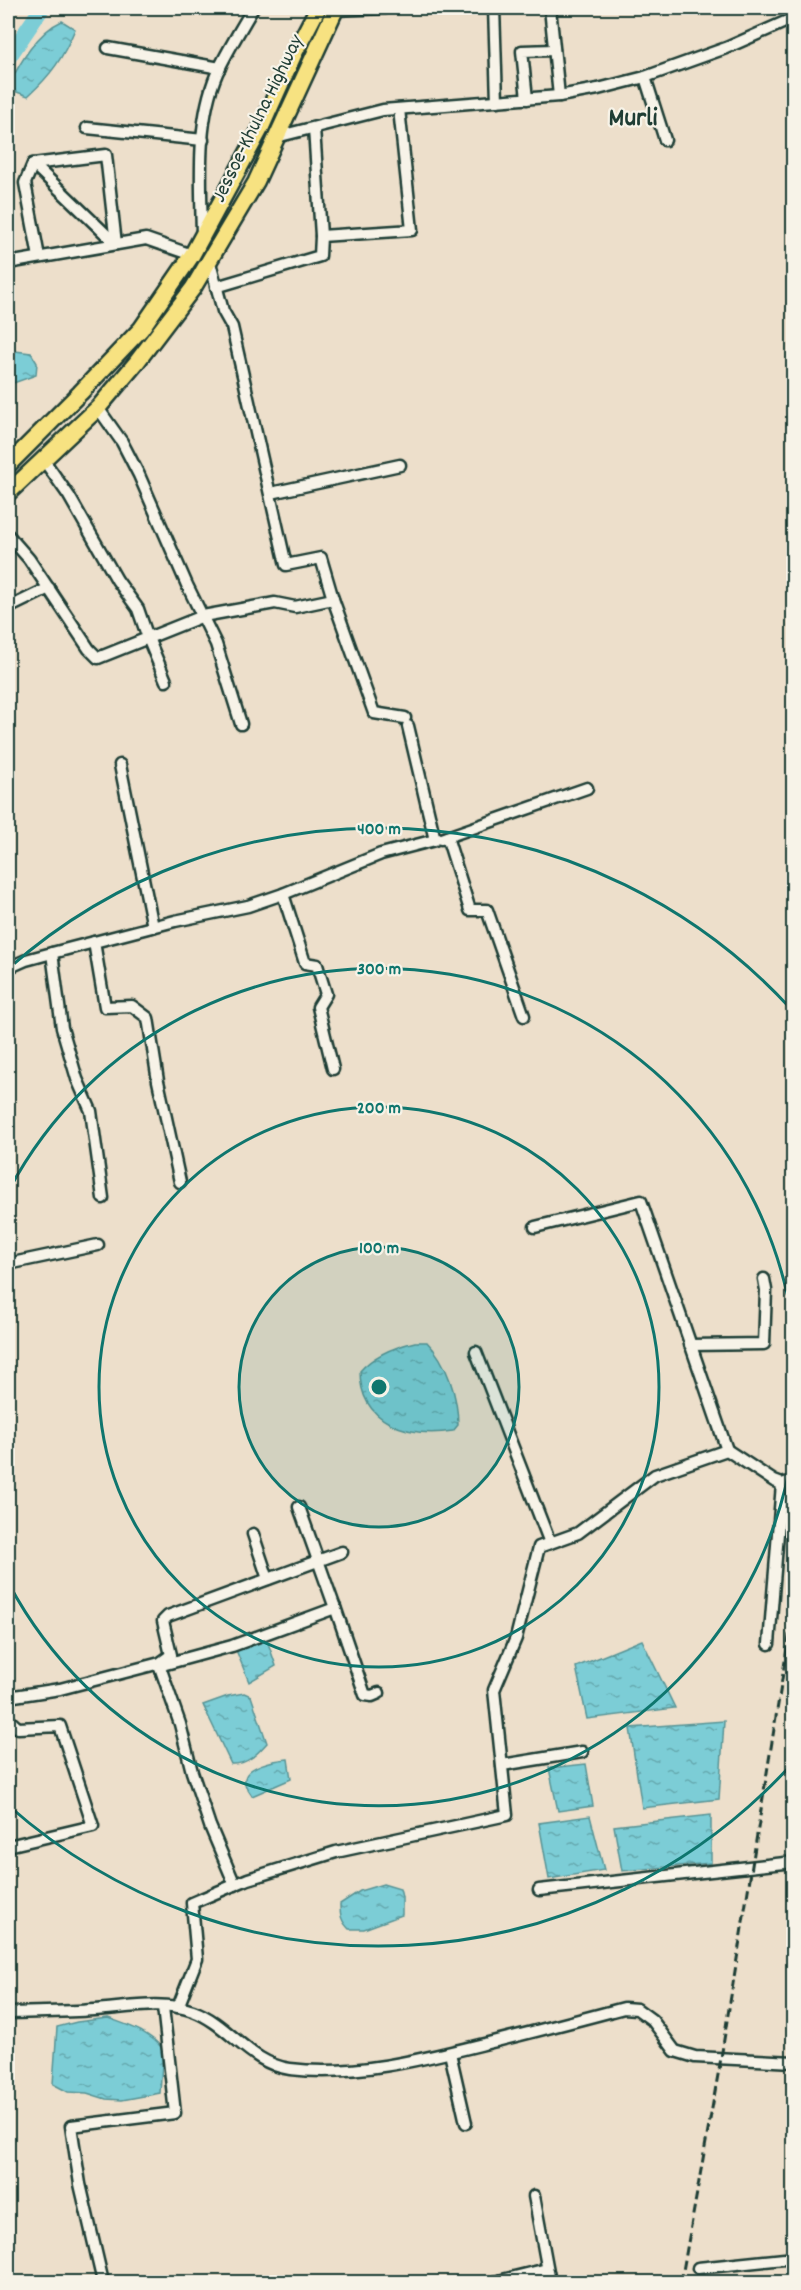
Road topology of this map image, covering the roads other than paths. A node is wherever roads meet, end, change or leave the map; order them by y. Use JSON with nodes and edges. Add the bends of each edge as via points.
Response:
{"nodes":[{"id":1,"x":253,"y":8,"type":"edge"},
{"id":2,"x":318,"y":8,"type":"edge"},
{"id":3,"x":386,"y":8,"type":"edge"},
{"id":4,"x":494,"y":8,"type":"edge"},
{"id":5,"x":550,"y":8,"type":"edge"},
{"id":6,"x":336,"y":9,"type":"edge"},
{"id":7,"x":794,"y":18,"type":"edge"},
{"id":8,"x":108,"y":48,"type":"dead end"},
{"id":9,"x":554,"y":50,"type":"junction"},
{"id":10,"x":220,"y":68,"type":"junction"},
{"id":11,"x":645,"y":77,"type":"junction"},
{"id":12,"x":560,"y":96,"type":"junction"},
{"id":13,"x":527,"y":99,"type":"junction"},
{"id":14,"x":497,"y":101,"type":"junction"},
{"id":15,"x":399,"y":109,"type":"junction"},
{"id":16,"x":87,"y":128,"type":"dead end"},
{"id":17,"x":314,"y":128,"type":"junction"},
{"id":18,"x":276,"y":137,"type":"junction"},
{"id":19,"x":203,"y":140,"type":"junction"},
{"id":20,"x":665,"y":140,"type":"dead end"},
{"id":21,"x":33,"y":164,"type":"junction"},
{"id":22,"x":321,"y":236,"type":"junction"},
{"id":23,"x":202,"y":238,"type":"junction"},
{"id":24,"x":116,"y":244,"type":"junction"},
{"id":25,"x":192,"y":255,"type":"junction"},
{"id":26,"x":39,"y":257,"type":"junction"},
{"id":27,"x":208,"y":259,"type":"junction"},
{"id":28,"x":8,"y":263,"type":"edge"},
{"id":29,"x":216,"y":287,"type":"junction"},
{"id":30,"x":98,"y":408,"type":"junction"},
{"id":31,"x":43,"y":459,"type":"junction"},
{"id":32,"x":8,"y":465,"type":"edge"},
{"id":33,"x":400,"y":465,"type":"dead end"},
{"id":34,"x":8,"y":493,"type":"edge"},
{"id":35,"x":271,"y":493,"type":"junction"},
{"id":36,"x":8,"y":535,"type":"edge"},
{"id":37,"x":49,"y":588,"type":"junction"},
{"id":38,"x":333,"y":599,"type":"junction"},
{"id":39,"x":8,"y":608,"type":"edge"},
{"id":40,"x":203,"y":616,"type":"junction"},
{"id":41,"x":148,"y":638,"type":"junction"},
{"id":42,"x":166,"y":681,"type":"dead end"},
{"id":43,"x":242,"y":724,"type":"dead end"},
{"id":44,"x":120,"y":765,"type":"dead end"},
{"id":45,"x":587,"y":788,"type":"dead end"},
{"id":46,"x":447,"y":837,"type":"junction"},
{"id":47,"x":435,"y":840,"type":"junction"},
{"id":48,"x":283,"y":894,"type":"junction"},
{"id":49,"x":153,"y":927,"type":"junction"},
{"id":50,"x":94,"y":942,"type":"junction"},
{"id":51,"x":52,"y":953,"type":"junction"},
{"id":52,"x":8,"y":968,"type":"edge"},
{"id":53,"x":524,"y":1016,"type":"dead end"},
{"id":54,"x":333,"y":1069,"type":"dead end"},
{"id":55,"x":180,"y":1182,"type":"dead end"},
{"id":56,"x":103,"y":1198,"type":"dead end"},
{"id":57,"x":535,"y":1227,"type":"dead end"},
{"id":58,"x":98,"y":1245,"type":"dead end"},
{"id":59,"x":8,"y":1264,"type":"edge"},
{"id":60,"x":764,"y":1279,"type":"dead end"},
{"id":61,"x":690,"y":1345,"type":"junction"},
{"id":62,"x":476,"y":1352,"type":"dead end"},
{"id":63,"x":727,"y":1450,"type":"junction"},
{"id":64,"x":794,"y":1480,"type":"edge"},
{"id":65,"x":782,"y":1484,"type":"junction"},
{"id":66,"x":299,"y":1507,"type":"dead end"},
{"id":67,"x":253,"y":1534,"type":"dead end"},
{"id":68,"x":550,"y":1543,"type":"junction"},
{"id":69,"x":342,"y":1552,"type":"dead end"},
{"id":70,"x":318,"y":1561,"type":"junction"},
{"id":71,"x":268,"y":1579,"type":"junction"},
{"id":72,"x":335,"y":1607,"type":"junction"},
{"id":73,"x":769,"y":1644,"type":"dead end"},
{"id":74,"x":379,"y":1693,"type":"dead end"},
{"id":75,"x":8,"y":1697,"type":"edge"},
{"id":76,"x":8,"y":1719,"type":"edge"},
{"id":77,"x":582,"y":1752,"type":"dead end"},
{"id":78,"x":502,"y":1765,"type":"junction"},
{"id":79,"x":8,"y":1846,"type":"edge"},
{"id":80,"x":794,"y":1862,"type":"edge"},
{"id":81,"x":235,"y":1885,"type":"junction"},
{"id":82,"x":539,"y":1890,"type":"dead end"},
{"id":83,"x":163,"y":2007,"type":"junction"},
{"id":84,"x":178,"y":2007,"type":"junction"},
{"id":85,"x":8,"y":2013,"type":"edge"},
{"id":86,"x":450,"y":2053,"type":"junction"},
{"id":87,"x":794,"y":2062,"type":"edge"},
{"id":88,"x":466,"y":2123,"type":"dead end"},
{"id":89,"x":534,"y":2196,"type":"dead end"},
{"id":90,"x":794,"y":2258,"type":"edge"},
{"id":91,"x":698,"y":2268,"type":"dead end"},
{"id":92,"x":547,"y":2269,"type":"junction"},
{"id":93,"x":103,"y":2283,"type":"edge"},
{"id":94,"x":494,"y":2283,"type":"edge"},
{"id":95,"x":550,"y":2283,"type":"edge"}],
"edges":[{"from":1,"to":10,"type":"street"},
{"from":2,"to":23,"type":"highway","name":"Jessoe-Khulna Highway","via":[[261,128]]},
{"from":3,"to":6,"type":"street"},
{"from":4,"to":14,"type":"street"},
{"from":5,"to":9,"type":"street"},
{"from":6,"to":18,"type":"highway","name":"Jessoe-Khulna Highway"},
{"from":7,"to":11,"type":"street"},
{"from":8,"to":10,"type":"street"},
{"from":9,"to":12,"type":"street"},
{"from":9,"to":13,"type":"street","via":[[522,51]]},
{"from":10,"to":19,"type":"street"},
{"from":11,"to":12,"type":"street"},
{"from":11,"to":20,"type":"street"},
{"from":12,"to":13,"type":"street"},
{"from":13,"to":14,"type":"street"},
{"from":14,"to":15,"type":"street"},
{"from":15,"to":17,"type":"street"},
{"from":15,"to":22,"type":"street","via":[[412,230]]},
{"from":16,"to":19,"type":"street"},
{"from":17,"to":18,"type":"street"},
{"from":17,"to":22,"type":"street"},
{"from":18,"to":27,"type":"highway","name":"Jessoe-Khulna Highway","via":[[256,182]]},
{"from":19,"to":23,"type":"street"},
{"from":21,"to":24,"type":"street"},
{"from":21,"to":24,"type":"street","via":[[106,155]]},
{"from":21,"to":26,"type":"street","via":[[25,183]]},
{"from":22,"to":29,"type":"street","via":[[320,256]]},
{"from":23,"to":25,"type":"highway","name":"Jessoe-Khulna Highway"},
{"from":24,"to":25,"type":"street","via":[[146,239]]},
{"from":24,"to":26,"type":"street"},
{"from":25,"to":32,"type":"highway","name":"Jessoe-Khulna Highway","via":[[141,329]]},
{"from":26,"to":28,"type":"street"},
{"from":27,"to":29,"type":"street"},
{"from":27,"to":30,"type":"highway","name":"Jessoe-Khulna Highway","via":[[193,288]]},
{"from":29,"to":35,"type":"street","via":[[232,327]]},
{"from":30,"to":31,"type":"highway","name":"Jessoe-Khulna Highway"},
{"from":30,"to":40,"type":"street","via":[[123,441]]},
{"from":31,"to":34,"type":"highway","name":"Jessoe-Khulna Highway"},
{"from":31,"to":41,"type":"street","via":[[138,609]]},
{"from":33,"to":35,"type":"street"},
{"from":35,"to":38,"type":"street","via":[[286,566],[321,558]]},
{"from":36,"to":37,"type":"street"},
{"from":37,"to":39,"type":"street"},
{"from":37,"to":41,"type":"street","via":[[83,642],[98,658]]},
{"from":38,"to":40,"type":"street","via":[[295,607],[275,603]]},
{"from":38,"to":47,"type":"street","via":[[374,713],[406,722]]},
{"from":40,"to":41,"type":"street"},
{"from":40,"to":43,"type":"street"},
{"from":41,"to":42,"type":"street"},
{"from":44,"to":49,"type":"street"},
{"from":45,"to":46,"type":"street"},
{"from":46,"to":47,"type":"street"},
{"from":46,"to":53,"type":"street","via":[[470,910],[487,910]]},
{"from":47,"to":48,"type":"street","via":[[381,854]]},
{"from":48,"to":49,"type":"street","via":[[248,906]]},
{"from":48,"to":54,"type":"street","via":[[305,963],[317,965],[326,994],[318,1007]]},
{"from":49,"to":50,"type":"street"},
{"from":50,"to":51,"type":"street"},
{"from":50,"to":55,"type":"street","via":[[105,1007],[132,1006],[148,1018]]},
{"from":51,"to":52,"type":"street"},
{"from":51,"to":56,"type":"street","via":[[62,1028],[90,1111]]},
{"from":57,"to":61,"type":"street","via":[[640,1201]]},
{"from":58,"to":59,"type":"street"},
{"from":60,"to":61,"type":"street","via":[[764,1344]]},
{"from":61,"to":63,"type":"street"},
{"from":62,"to":68,"type":"street"},
{"from":63,"to":65,"type":"street"},
{"from":63,"to":68,"type":"street","via":[[655,1474],[578,1533]]},
{"from":64,"to":65,"type":"street"},
{"from":65,"to":73,"type":"street"},
{"from":66,"to":70,"type":"street"},
{"from":67,"to":71,"type":"street"},
{"from":68,"to":78,"type":"street","via":[[539,1547],[516,1638],[494,1690]]},
{"from":69,"to":70,"type":"street"},
{"from":70,"to":71,"type":"street"},
{"from":70,"to":72,"type":"street"},
{"from":71,"to":75,"type":"street","via":[[168,1616],[163,1621],[171,1655],[160,1664],[60,1689]]},
{"from":72,"to":74,"type":"street","via":[[365,1695]]},
{"from":72,"to":81,"type":"street","via":[[232,1646],[161,1666],[210,1826]]},
{"from":76,"to":79,"type":"street","via":[[18,1728],[60,1726],[93,1826]]},
{"from":77,"to":78,"type":"street"},
{"from":78,"to":81,"type":"street","via":[[507,1815],[336,1852]]},
{"from":80,"to":82,"type":"street"},
{"from":81,"to":84,"type":"street","via":[[192,1904],[197,1959]]},
{"from":83,"to":84,"type":"street"},
{"from":83,"to":85,"type":"street"},
{"from":83,"to":93,"type":"street","via":[[175,2113],[70,2126]]},
{"from":84,"to":86,"type":"street","via":[[207,2018],[270,2064],[288,2069],[353,2069]]},
{"from":86,"to":87,"type":"street","via":[[624,2008],[637,2010],[652,2020],[675,2051],[695,2057]]},
{"from":86,"to":88,"type":"street"},
{"from":89,"to":92,"type":"street"},
{"from":90,"to":91,"type":"street"},
{"from":92,"to":94,"type":"street"},
{"from":92,"to":95,"type":"street"}]}
